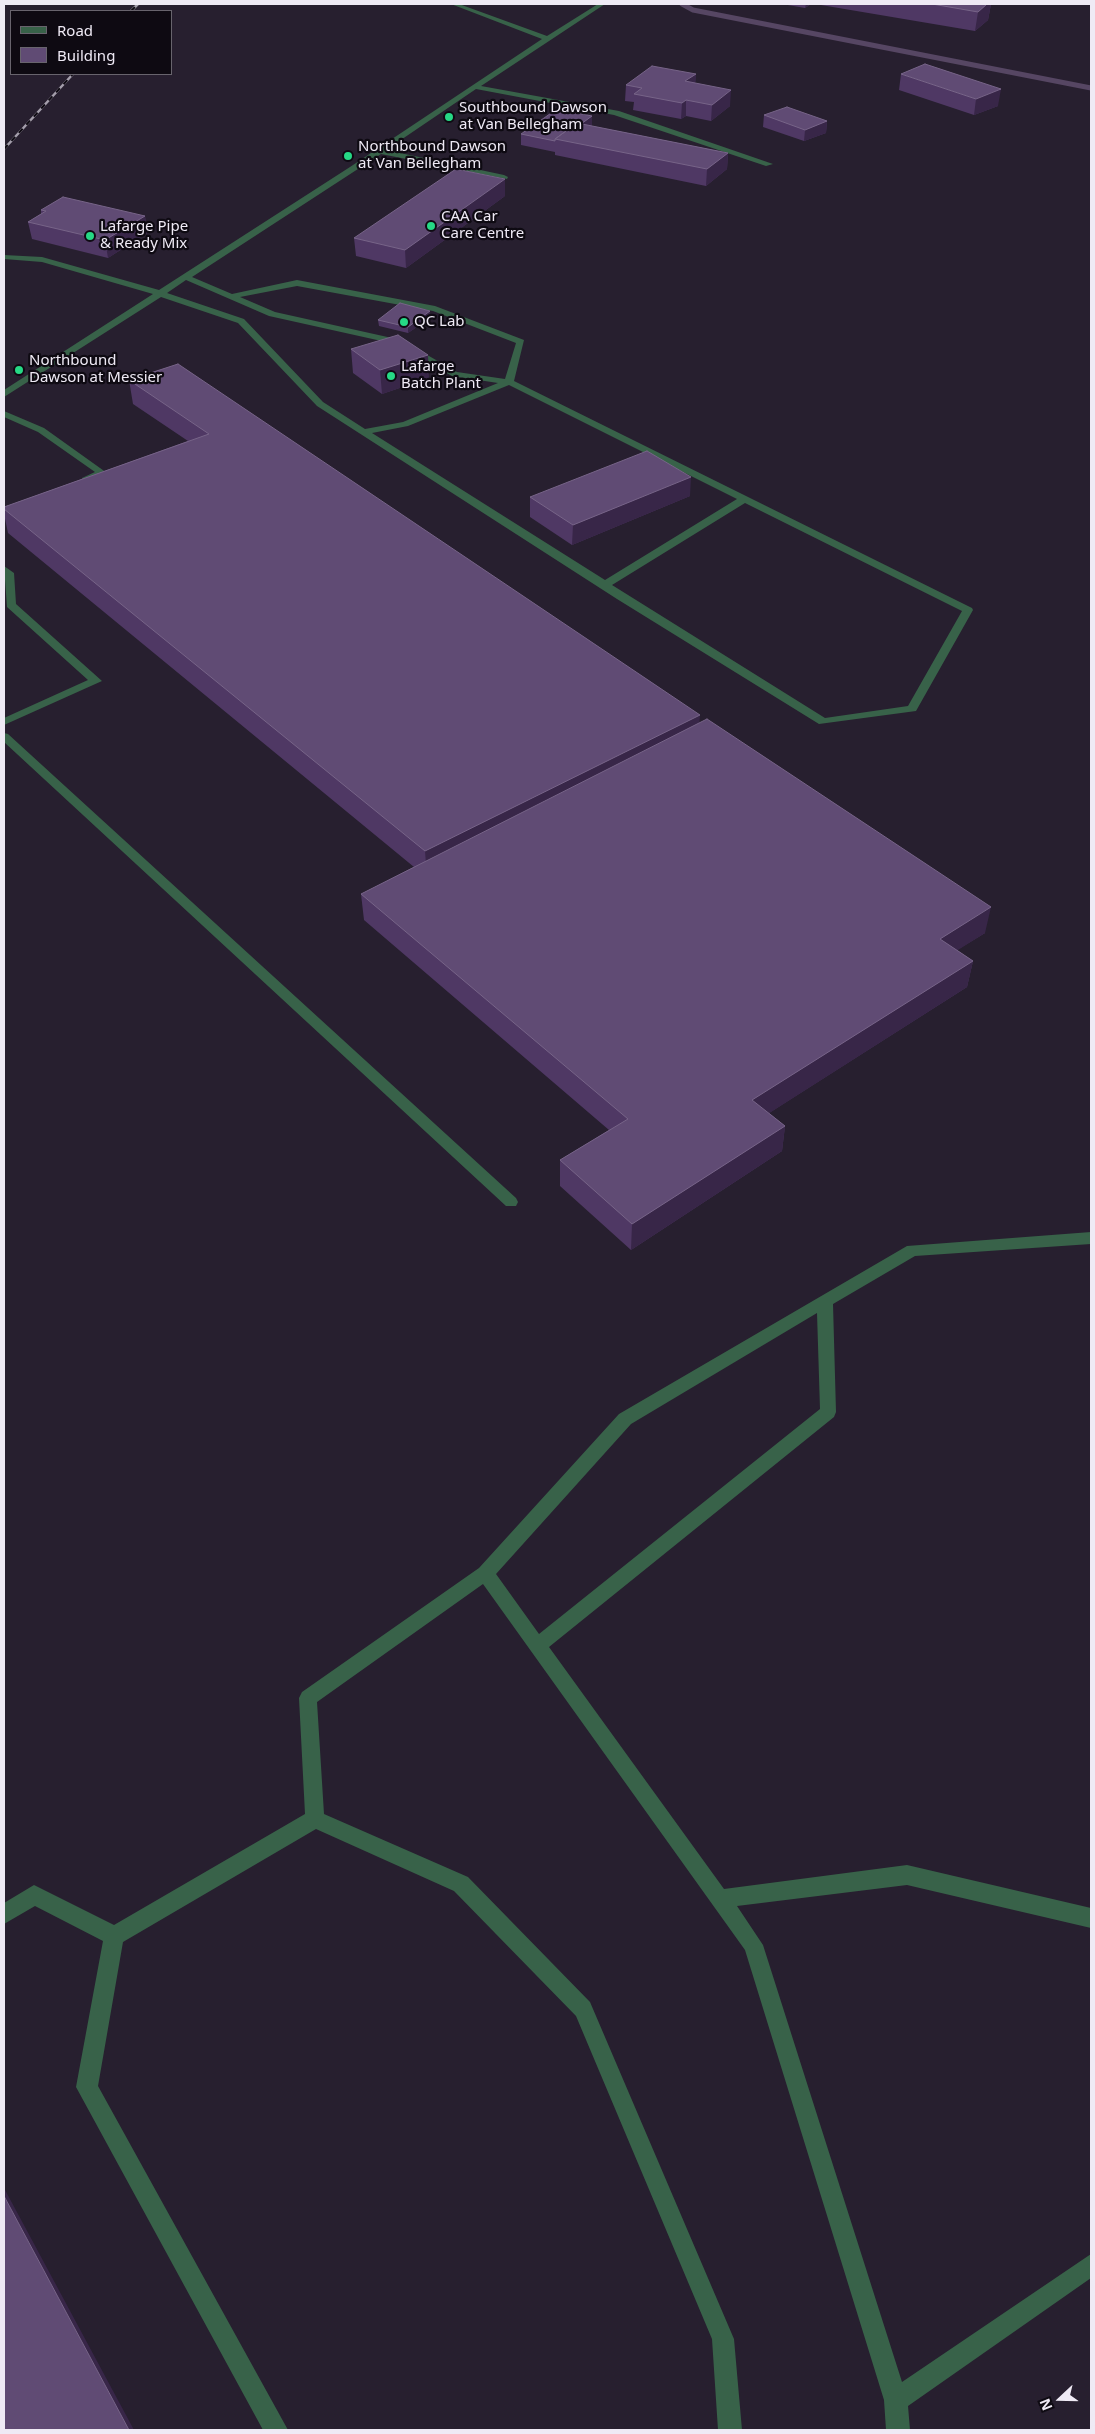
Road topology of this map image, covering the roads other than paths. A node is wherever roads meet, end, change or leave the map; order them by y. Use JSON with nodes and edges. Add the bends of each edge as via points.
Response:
{"nodes":[{"id":1,"x":454,"y":4,"type":"edge"},
{"id":2,"x":602,"y":4,"type":"edge"},
{"id":3,"x":548,"y":38,"type":"junction"},
{"id":4,"x":476,"y":87,"type":"junction"},
{"id":5,"x":379,"y":151,"type":"junction"},
{"id":6,"x":769,"y":164,"type":"dead end"},
{"id":7,"x":504,"y":178,"type":"edge"},
{"id":8,"x":4,"y":257,"type":"edge"},
{"id":9,"x":186,"y":277,"type":"junction"},
{"id":10,"x":159,"y":293,"type":"junction"},
{"id":11,"x":229,"y":297,"type":"junction"},
{"id":12,"x":509,"y":382,"type":"junction"},
{"id":13,"x":4,"y":394,"type":"edge"},
{"id":14,"x":4,"y":414,"type":"edge"},
{"id":15,"x":363,"y":432,"type":"junction"},
{"id":16,"x":75,"y":484,"type":"edge"},
{"id":17,"x":745,"y":499,"type":"junction"},
{"id":18,"x":4,"y":569,"type":"edge"},
{"id":19,"x":605,"y":585,"type":"junction"},
{"id":20,"x":4,"y":722,"type":"edge"},
{"id":21,"x":4,"y":736,"type":"edge"},
{"id":22,"x":511,"y":1202,"type":"dead end"},
{"id":23,"x":1091,"y":1238,"type":"edge"},
{"id":24,"x":824,"y":1302,"type":"junction"},
{"id":25,"x":485,"y":1573,"type":"junction"},
{"id":26,"x":537,"y":1646,"type":"junction"},
{"id":27,"x":315,"y":1819,"type":"junction"},
{"id":28,"x":719,"y":1899,"type":"junction"},
{"id":29,"x":4,"y":1914,"type":"edge"},
{"id":30,"x":1091,"y":1918,"type":"edge"},
{"id":31,"x":114,"y":1936,"type":"junction"},
{"id":32,"x":1091,"y":2265,"type":"edge"},
{"id":33,"x":896,"y":2400,"type":"junction"},
{"id":34,"x":276,"y":2430,"type":"edge"},
{"id":35,"x":730,"y":2430,"type":"edge"},
{"id":36,"x":898,"y":2430,"type":"edge"}],
"edges":[{"from":1,"to":3,"type":"street"},
{"from":2,"to":3,"type":"street"},
{"from":3,"to":4,"type":"street"},
{"from":4,"to":5,"type":"street"},
{"from":4,"to":6,"type":"street","via":[[616,113]]},
{"from":5,"to":7,"type":"street"},
{"from":5,"to":9,"type":"street"},
{"from":8,"to":10,"type":"street","via":[[42,260]]},
{"from":9,"to":10,"type":"street"},
{"from":9,"to":11,"type":"street"},
{"from":10,"to":13,"type":"street"},
{"from":10,"to":15,"type":"street","via":[[241,321],[320,404]]},
{"from":11,"to":12,"type":"street","via":[[272,314],[398,342],[455,374]]},
{"from":11,"to":12,"type":"street","via":[[297,283],[434,309],[521,342]]},
{"from":12,"to":15,"type":"street","via":[[405,424]]},
{"from":12,"to":17,"type":"street"},
{"from":14,"to":16,"type":"street","via":[[40,430],[102,473]]},
{"from":15,"to":19,"type":"street"},
{"from":17,"to":19,"type":"street"},
{"from":17,"to":19,"type":"street","via":[[968,610],[912,709],[823,722]]},
{"from":18,"to":20,"type":"street","via":[[9,573],[11,606],[96,681]]},
{"from":21,"to":22,"type":"street"},
{"from":23,"to":24,"type":"street","via":[[912,1250]]},
{"from":24,"to":25,"type":"street","via":[[625,1418]]},
{"from":24,"to":26,"type":"street","via":[[828,1412]]},
{"from":25,"to":26,"type":"street"},
{"from":25,"to":27,"type":"street","via":[[308,1698]]},
{"from":26,"to":28,"type":"street"},
{"from":27,"to":31,"type":"street"},
{"from":27,"to":35,"type":"street","via":[[461,1884],[583,2008],[723,2339]]},
{"from":28,"to":30,"type":"street","via":[[907,1875]]},
{"from":28,"to":33,"type":"street","via":[[753,1945]]},
{"from":29,"to":31,"type":"street","via":[[34,1895]]},
{"from":31,"to":34,"type":"street","via":[[87,2087]]},
{"from":32,"to":33,"type":"street"},
{"from":33,"to":36,"type":"street"}]}
